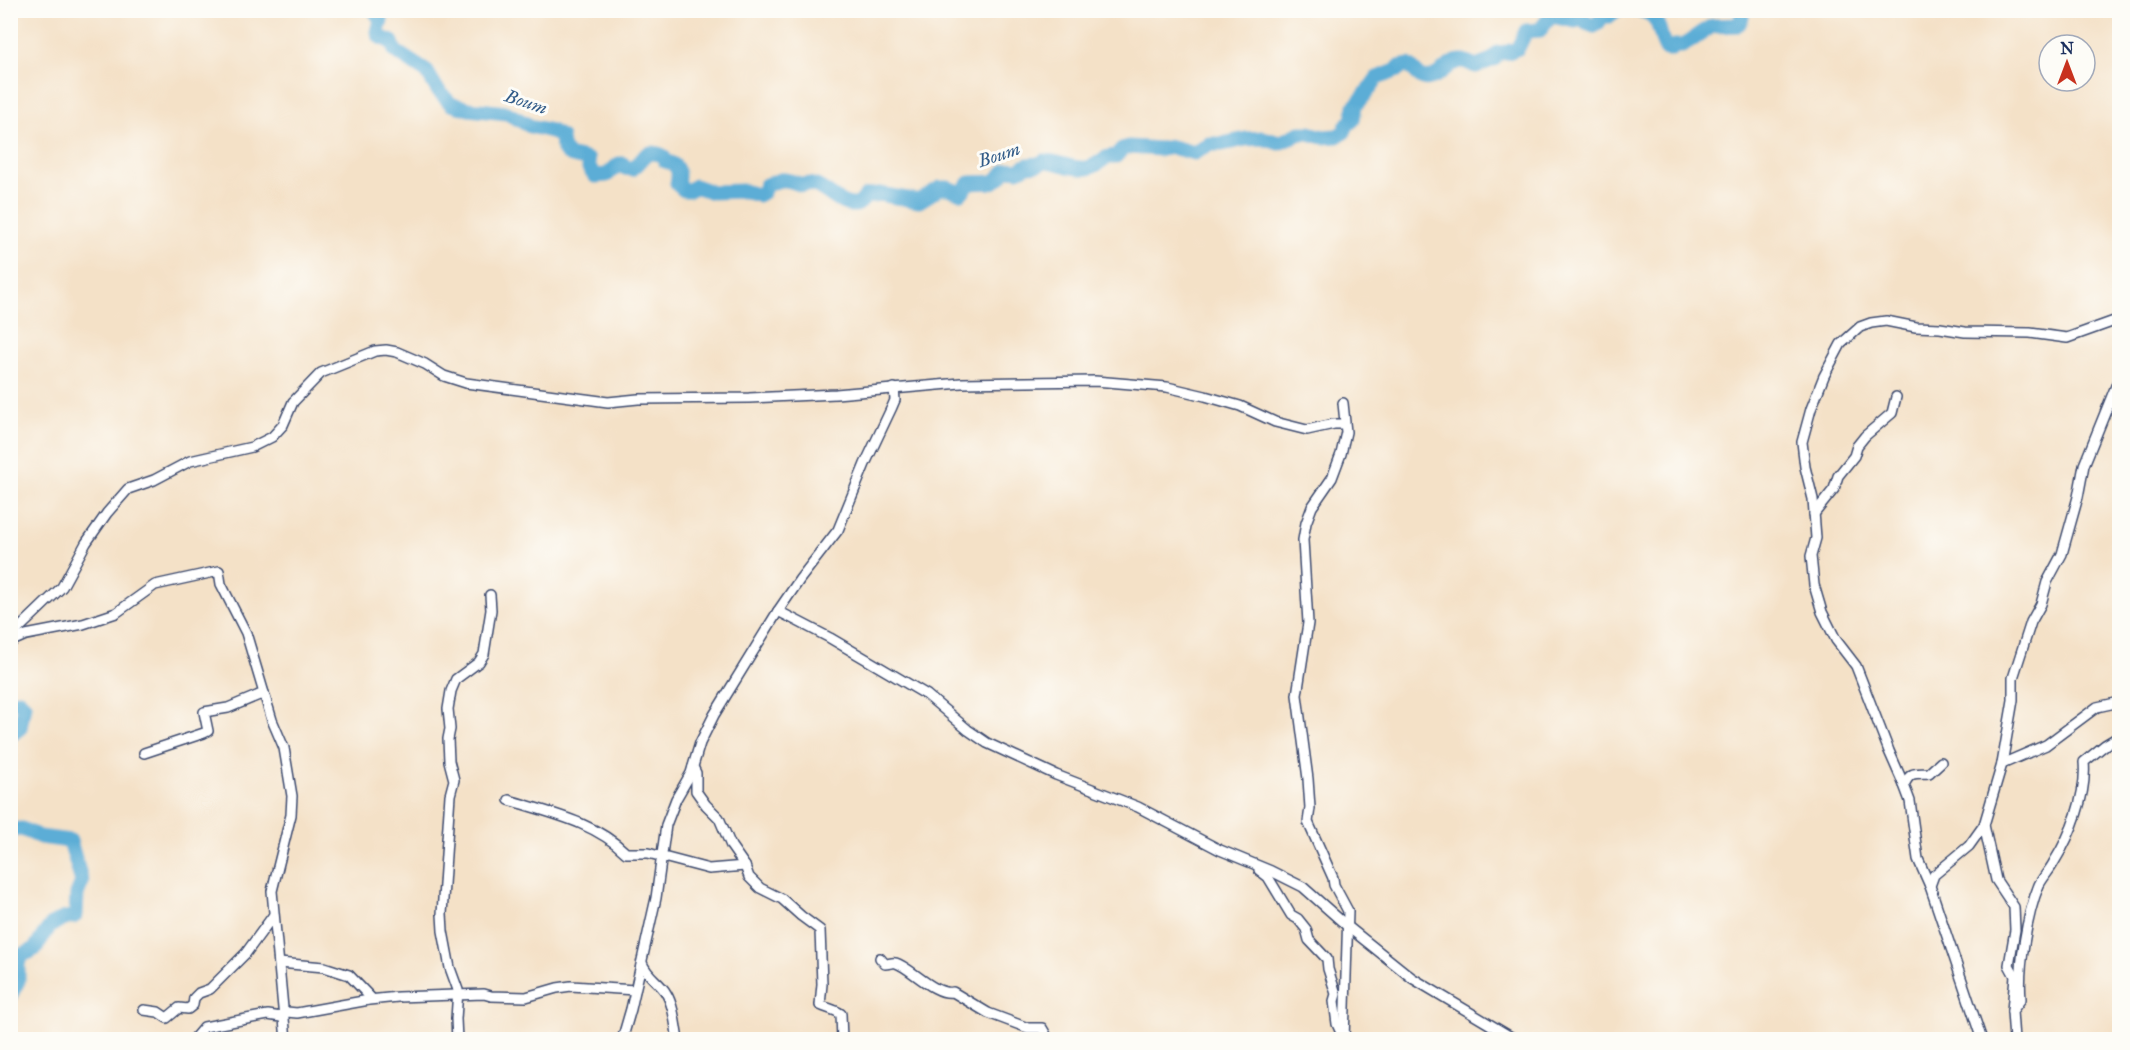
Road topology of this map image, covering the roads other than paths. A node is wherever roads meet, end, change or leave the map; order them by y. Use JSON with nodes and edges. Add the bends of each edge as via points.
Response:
{"nodes":[{"id":1,"x":2120,"y":319,"type":"edge"},
{"id":2,"x":2120,"y":376,"type":"edge"},
{"id":3,"x":894,"y":388,"type":"junction"},
{"id":4,"x":1896,"y":397,"type":"dead end"},
{"id":5,"x":1343,"y":403,"type":"dead end"},
{"id":6,"x":1344,"y":424,"type":"junction"},
{"id":7,"x":1814,"y":514,"type":"junction"},
{"id":8,"x":490,"y":595,"type":"dead end"},
{"id":9,"x":778,"y":611,"type":"junction"},
{"id":10,"x":10,"y":637,"type":"edge"},
{"id":11,"x":10,"y":642,"type":"edge"},
{"id":12,"x":264,"y":693,"type":"junction"},
{"id":13,"x":2119,"y":702,"type":"edge"},
{"id":14,"x":2120,"y":736,"type":"edge"},
{"id":15,"x":144,"y":753,"type":"dead end"},
{"id":16,"x":1941,"y":762,"type":"dead end"},
{"id":17,"x":2002,"y":764,"type":"junction"},
{"id":18,"x":693,"y":767,"type":"junction"},
{"id":19,"x":1904,"y":785,"type":"junction"},
{"id":20,"x":509,"y":800,"type":"dead end"},
{"id":21,"x":1983,"y":825,"type":"junction"},
{"id":22,"x":661,"y":858,"type":"junction"},
{"id":23,"x":1247,"y":861,"type":"junction"},
{"id":24,"x":745,"y":866,"type":"junction"},
{"id":25,"x":1930,"y":886,"type":"junction"},
{"id":26,"x":273,"y":916,"type":"junction"},
{"id":27,"x":1347,"y":926,"type":"junction"},
{"id":28,"x":880,"y":958,"type":"dead end"},
{"id":29,"x":279,"y":963,"type":"junction"},
{"id":30,"x":641,"y":963,"type":"junction"},
{"id":31,"x":635,"y":990,"type":"junction"},
{"id":32,"x":459,"y":994,"type":"junction"},
{"id":33,"x":372,"y":999,"type":"junction"},
{"id":34,"x":144,"y":1010,"type":"dead end"},
{"id":35,"x":2012,"y":1011,"type":"junction"},
{"id":36,"x":283,"y":1016,"type":"junction"},
{"id":37,"x":1344,"y":1038,"type":"edge"},
{"id":38,"x":193,"y":1040,"type":"edge"},
{"id":39,"x":286,"y":1040,"type":"edge"},
{"id":40,"x":456,"y":1040,"type":"edge"},
{"id":41,"x":622,"y":1040,"type":"edge"},
{"id":42,"x":678,"y":1040,"type":"edge"},
{"id":43,"x":842,"y":1040,"type":"edge"},
{"id":44,"x":1048,"y":1040,"type":"edge"},
{"id":45,"x":1516,"y":1040,"type":"edge"},
{"id":46,"x":1982,"y":1040,"type":"edge"},
{"id":47,"x":2014,"y":1040,"type":"edge"}],
"edges":[{"from":1,"to":7,"type":"street","via":[[2067,338],[1965,332],[1886,321],[1860,327],[1840,344],[1830,362],[1802,442]]},
{"from":2,"to":17,"type":"street","via":[[2084,465],[2062,554],[2031,622],[2013,678]]},
{"from":3,"to":6,"type":"street","via":[[961,382],[1095,381],[1167,387],[1240,406],[1275,422],[1307,430]]},
{"from":3,"to":9,"type":"street","via":[[892,407],[838,530]]},
{"from":3,"to":10,"type":"street","via":[[877,392],[608,402],[466,383],[397,352],[375,351],[321,373],[293,402],[283,425],[272,437],[252,447],[190,461],[128,489],[86,543],[62,587]]},
{"from":4,"to":7,"type":"street","via":[[1892,414],[1857,446],[1834,489]]},
{"from":5,"to":6,"type":"street"},
{"from":6,"to":27,"type":"street","via":[[1341,454],[1332,478],[1312,507],[1303,540],[1308,623],[1297,695],[1308,779],[1308,822],[1348,911]]},
{"from":7,"to":19,"type":"street","via":[[1812,569],[1822,612],[1836,640],[1856,666]]},
{"from":8,"to":32,"type":"street","via":[[484,654],[456,679],[448,709],[449,761],[454,780],[442,915],[450,968]]},
{"from":9,"to":18,"type":"street","via":[[714,715]]},
{"from":9,"to":23,"type":"street","via":[[927,695],[987,743],[1138,807]]},
{"from":11,"to":12,"type":"street","via":[[27,634],[116,613],[155,585],[219,571],[221,584],[246,633]]},
{"from":12,"to":15,"type":"street","via":[[228,708],[204,712],[208,730],[204,734]]},
{"from":12,"to":26,"type":"street","via":[[284,748],[292,795],[291,815],[272,891]]},
{"from":13,"to":17,"type":"street","via":[[2097,707],[2046,745]]},
{"from":14,"to":35,"type":"street","via":[[2084,762],[2086,778],[2076,814],[2032,908],[2019,982],[2020,999]]},
{"from":16,"to":19,"type":"street","via":[[1929,773],[1912,774]]},
{"from":17,"to":21,"type":"street"},
{"from":18,"to":22,"type":"street","via":[[666,825]]},
{"from":18,"to":24,"type":"street","via":[[696,790],[719,818]]},
{"from":19,"to":25,"type":"street","via":[[1918,859]]},
{"from":20,"to":22,"type":"street","via":[[595,830],[626,853],[648,853]]},
{"from":21,"to":25,"type":"street","via":[[1969,846],[1934,875]]},
{"from":21,"to":35,"type":"street","via":[[1996,880],[2014,907],[2009,965],[2015,976]]},
{"from":22,"to":24,"type":"street","via":[[709,869]]},
{"from":22,"to":30,"type":"street"},
{"from":23,"to":27,"type":"street","via":[[1303,887]]},
{"from":23,"to":37,"type":"street","via":[[1268,877],[1291,915],[1327,959],[1336,994],[1337,1024]]},
{"from":24,"to":43,"type":"street","via":[[746,874],[758,886],[782,898],[820,930],[820,1005],[841,1014]]},
{"from":25,"to":46,"type":"street"},
{"from":26,"to":29,"type":"street"},
{"from":26,"to":34,"type":"street","via":[[246,953],[210,989],[199,993],[188,1009],[179,1008],[166,1018]]},
{"from":27,"to":37,"type":"street"},
{"from":27,"to":45,"type":"street","via":[[1412,978]]},
{"from":28,"to":44,"type":"street","via":[[885,964],[896,963],[918,979],[947,993],[953,992],[988,1013],[1028,1028],[1042,1028]]},
{"from":29,"to":33,"type":"street","via":[[324,967],[349,975]]},
{"from":29,"to":36,"type":"street"},
{"from":30,"to":31,"type":"street"},
{"from":30,"to":42,"type":"street","via":[[665,990]]},
{"from":31,"to":32,"type":"street","via":[[571,986],[526,997]]},
{"from":31,"to":41,"type":"street"},
{"from":32,"to":33,"type":"street"},
{"from":32,"to":40,"type":"street"},
{"from":33,"to":36,"type":"street"},
{"from":35,"to":47,"type":"street"},
{"from":36,"to":38,"type":"street","via":[[255,1016],[204,1027]]},
{"from":36,"to":39,"type":"street"}]}
